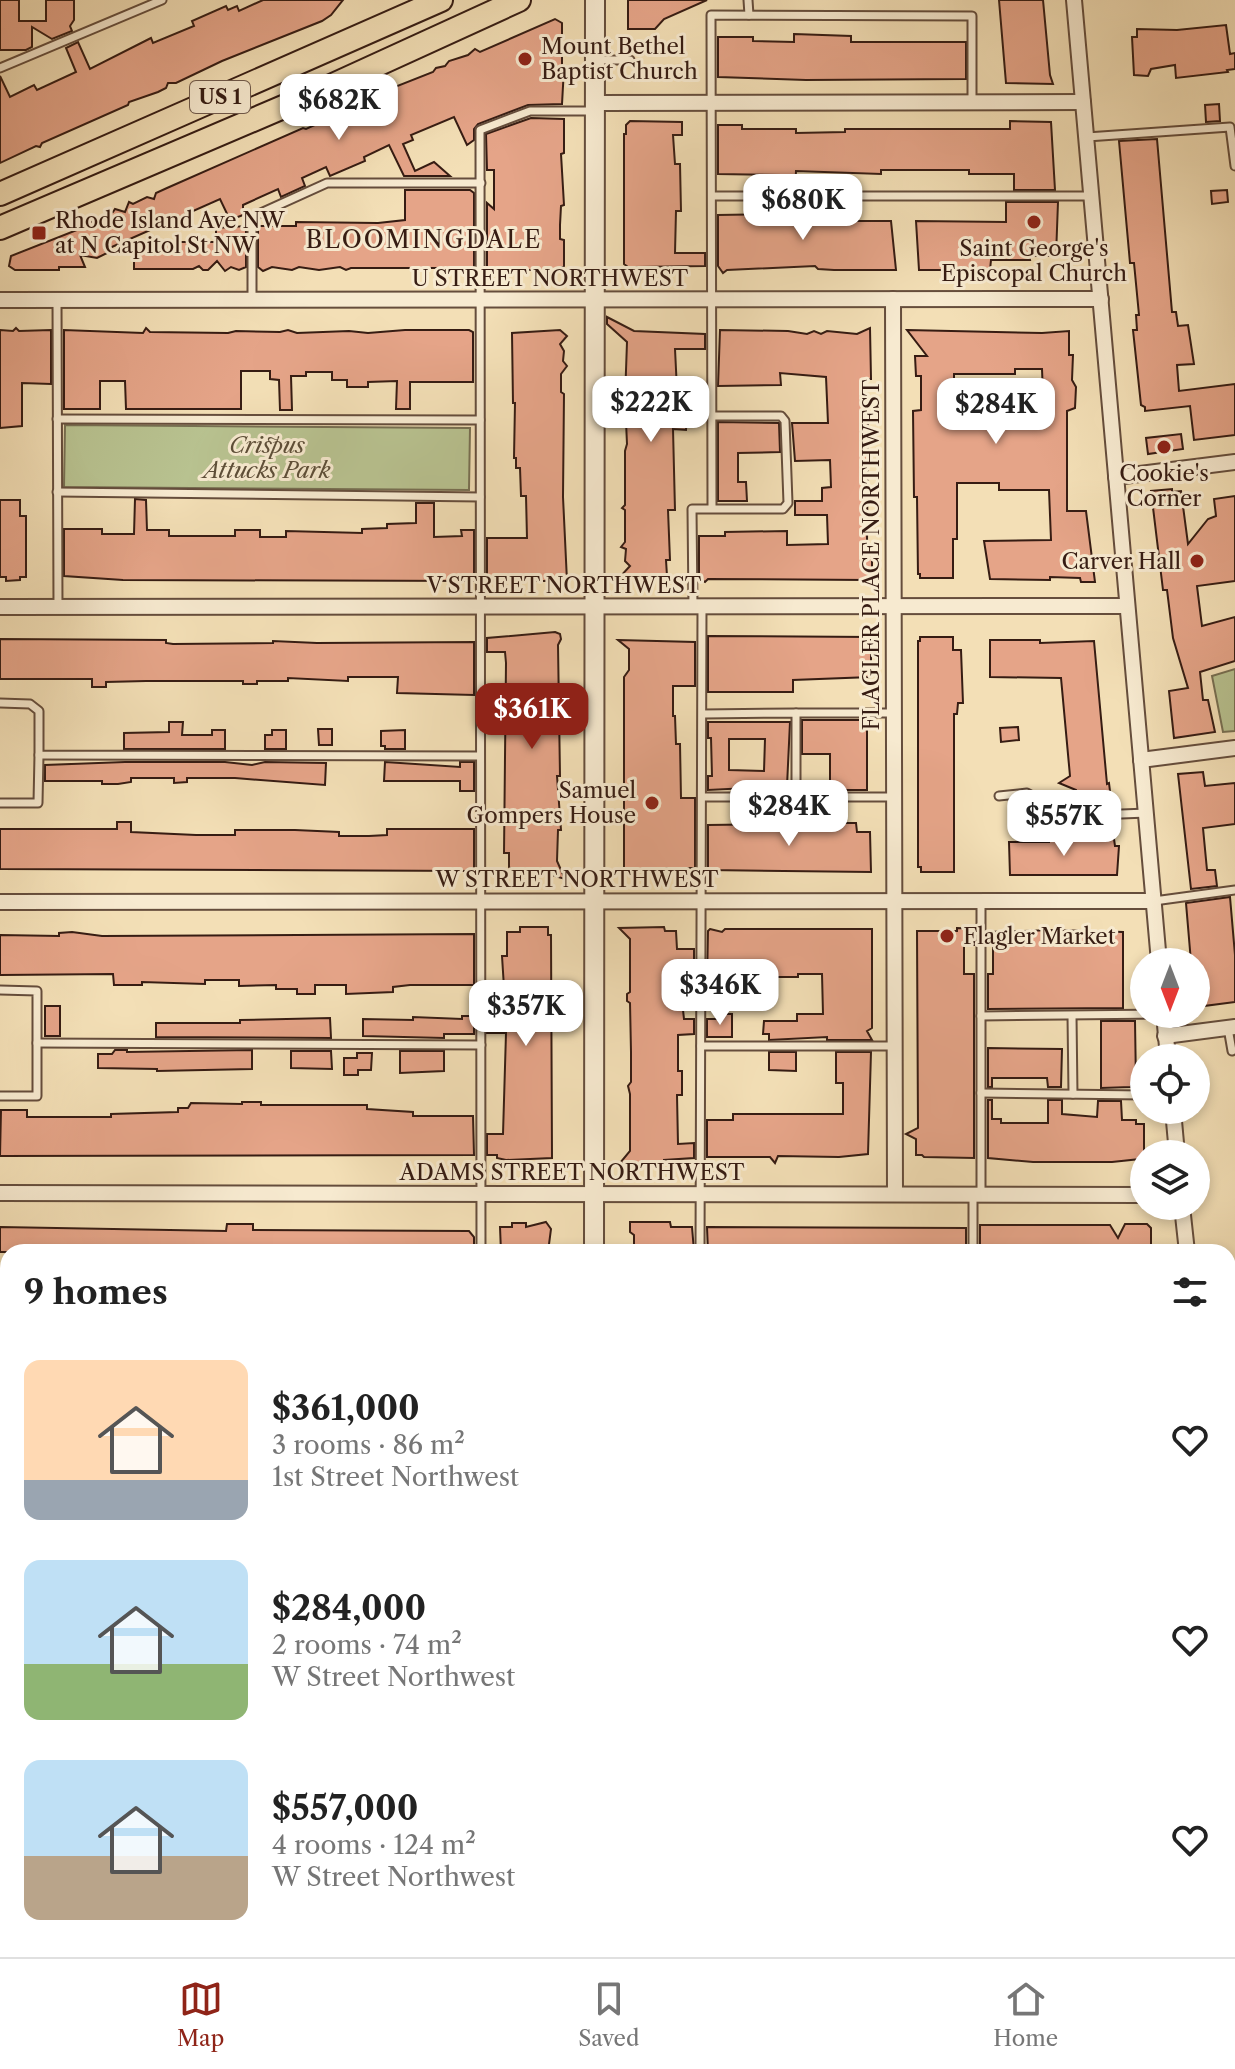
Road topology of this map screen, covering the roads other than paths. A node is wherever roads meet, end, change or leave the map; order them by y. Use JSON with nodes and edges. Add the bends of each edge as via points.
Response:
{"nodes":[{"id":1,"x":162,"y":0,"type":"edge"},
{"id":2,"x":441,"y":0,"type":"edge"},
{"id":3,"x":519,"y":0,"type":"edge"},
{"id":4,"x":595,"y":0,"type":"edge"},
{"id":5,"x":748,"y":0,"type":"edge"},
{"id":6,"x":1074,"y":0,"type":"edge"},
{"id":7,"x":749,"y":15,"type":"junction"},
{"id":8,"x":595,"y":60,"type":"junction"},
{"id":9,"x":630,"y":60,"type":"dead end"},
{"id":10,"x":0,"y":68,"type":"edge"},
{"id":11,"x":713,"y":102,"type":"junction"},
{"id":12,"x":972,"y":102,"type":"junction"},
{"id":13,"x":1083,"y":102,"type":"junction"},
{"id":14,"x":595,"y":107,"type":"junction"},
{"id":15,"x":1233,"y":134,"type":"edge"},
{"id":16,"x":1086,"y":137,"type":"junction"},
{"id":17,"x":1235,"y":166,"type":"edge"},
{"id":18,"x":481,"y":183,"type":"junction"},
{"id":19,"x":0,"y":194,"type":"edge"},
{"id":20,"x":713,"y":196,"type":"junction"},
{"id":21,"x":1091,"y":196,"type":"junction"},
{"id":22,"x":0,"y":228,"type":"edge"},
{"id":23,"x":893,"y":299,"type":"junction"},
{"id":24,"x":1101,"y":299,"type":"junction"},
{"id":25,"x":0,"y":300,"type":"edge"},
{"id":26,"x":57,"y":300,"type":"junction"},
{"id":27,"x":252,"y":300,"type":"junction"},
{"id":28,"x":480,"y":300,"type":"junction"},
{"id":29,"x":594,"y":300,"type":"junction"},
{"id":30,"x":712,"y":300,"type":"junction"},
{"id":31,"x":712,"y":416,"type":"junction"},
{"id":32,"x":57,"y":419,"type":"junction"},
{"id":33,"x":480,"y":420,"type":"junction"},
{"id":34,"x":1235,"y":462,"type":"edge"},
{"id":35,"x":1116,"y":477,"type":"junction"},
{"id":36,"x":57,"y":492,"type":"junction"},
{"id":37,"x":480,"y":497,"type":"junction"},
{"id":38,"x":712,"y":508,"type":"junction"},
{"id":39,"x":1127,"y":606,"type":"junction"},
{"id":40,"x":0,"y":607,"type":"edge"},
{"id":41,"x":58,"y":607,"type":"junction"},
{"id":42,"x":479,"y":607,"type":"junction"},
{"id":43,"x":594,"y":607,"type":"junction"},
{"id":44,"x":697,"y":607,"type":"junction"},
{"id":45,"x":893,"y":607,"type":"junction"},
{"id":46,"x":0,"y":703,"type":"edge"},
{"id":47,"x":796,"y":713,"type":"junction"},
{"id":48,"x":893,"y":713,"type":"junction"},
{"id":49,"x":703,"y":714,"type":"junction"},
{"id":50,"x":1235,"y":748,"type":"edge"},
{"id":51,"x":39,"y":755,"type":"junction"},
{"id":52,"x":479,"y":756,"type":"junction"},
{"id":53,"x":1141,"y":760,"type":"junction"},
{"id":54,"x":999,"y":796,"type":"dead end"},
{"id":55,"x":702,"y":797,"type":"junction"},
{"id":56,"x":796,"y":797,"type":"junction"},
{"id":57,"x":893,"y":797,"type":"junction"},
{"id":58,"x":0,"y":803,"type":"edge"},
{"id":59,"x":1147,"y":813,"type":"junction"},
{"id":60,"x":1235,"y":890,"type":"edge"},
{"id":61,"x":595,"y":901,"type":"junction"},
{"id":62,"x":702,"y":901,"type":"junction"},
{"id":63,"x":894,"y":901,"type":"junction"},
{"id":64,"x":981,"y":901,"type":"junction"},
{"id":65,"x":1154,"y":901,"type":"junction"},
{"id":66,"x":0,"y":902,"type":"edge"},
{"id":67,"x":480,"y":902,"type":"junction"},
{"id":68,"x":1158,"y":948,"type":"edge"},
{"id":69,"x":0,"y":990,"type":"edge"},
{"id":70,"x":1130,"y":1015,"type":"edge"},
{"id":71,"x":981,"y":1016,"type":"junction"},
{"id":72,"x":1072,"y":1016,"type":"junction"},
{"id":73,"x":1232,"y":1027,"type":"edge"},
{"id":74,"x":1165,"y":1028,"type":"edge"},
{"id":75,"x":1165,"y":1036,"type":"junction"},
{"id":76,"x":37,"y":1043,"type":"junction"},
{"id":77,"x":1166,"y":1044,"type":"edge"},
{"id":78,"x":481,"y":1045,"type":"junction"},
{"id":79,"x":701,"y":1046,"type":"junction"},
{"id":80,"x":894,"y":1046,"type":"junction"},
{"id":81,"x":1232,"y":1051,"type":"dead end"},
{"id":82,"x":981,"y":1093,"type":"junction"},
{"id":83,"x":1073,"y":1094,"type":"junction"},
{"id":84,"x":1130,"y":1095,"type":"edge"},
{"id":85,"x":0,"y":1096,"type":"edge"},
{"id":86,"x":0,"y":1193,"type":"edge"},
{"id":87,"x":481,"y":1194,"type":"junction"},
{"id":88,"x":594,"y":1194,"type":"junction"},
{"id":89,"x":700,"y":1194,"type":"junction"},
{"id":90,"x":895,"y":1194,"type":"junction"},
{"id":91,"x":977,"y":1194,"type":"junction"},
{"id":92,"x":1130,"y":1195,"type":"edge"},
{"id":93,"x":1184,"y":1220,"type":"edge"},
{"id":94,"x":481,"y":1244,"type":"edge"},
{"id":95,"x":594,"y":1244,"type":"edge"},
{"id":96,"x":700,"y":1244,"type":"edge"},
{"id":97,"x":974,"y":1244,"type":"edge"},
{"id":98,"x":1186,"y":1244,"type":"edge"}],
"edges":[{"from":1,"to":10,"type":"lane"},
{"from":2,"to":19,"type":"main road","number":"US 1"},
{"from":3,"to":22,"type":"main road","number":"US 1"},
{"from":4,"to":8,"type":"street"},
{"from":5,"to":7,"type":"lane"},
{"from":6,"to":13,"type":"street"},
{"from":7,"to":11,"type":"lane","via":[[711,15]]},
{"from":7,"to":12,"type":"lane","via":[[972,16]]},
{"from":8,"to":9,"type":"lane"},
{"from":8,"to":14,"type":"street"},
{"from":11,"to":12,"type":"street"},
{"from":11,"to":14,"type":"street"},
{"from":11,"to":20,"type":"lane"},
{"from":12,"to":13,"type":"street"},
{"from":13,"to":16,"type":"street"},
{"from":14,"to":18,"type":"lane","via":[[530,111],[480,130]]},
{"from":14,"to":29,"type":"street"},
{"from":15,"to":16,"type":"lane","via":[[1230,127]]},
{"from":15,"to":17,"type":"lane"},
{"from":16,"to":21,"type":"street"},
{"from":18,"to":27,"type":"lane","via":[[327,183],[252,217]]},
{"from":18,"to":28,"type":"lane"},
{"from":20,"to":21,"type":"lane"},
{"from":20,"to":30,"type":"lane"},
{"from":21,"to":24,"type":"street"},
{"from":23,"to":24,"type":"street","name":"U STREET NORTHWEST"},
{"from":23,"to":30,"type":"street","name":"U STREET NORTHWEST"},
{"from":23,"to":45,"type":"street","name":"FLAGLER PLACE NORTHWEST"},
{"from":24,"to":35,"type":"street"},
{"from":25,"to":26,"type":"street","name":"U STREET NORTHWEST"},
{"from":26,"to":27,"type":"street","name":"U STREET NORTHWEST"},
{"from":26,"to":32,"type":"lane"},
{"from":27,"to":28,"type":"street","name":"U STREET NORTHWEST"},
{"from":28,"to":29,"type":"street","name":"U STREET NORTHWEST"},
{"from":28,"to":33,"type":"lane"},
{"from":29,"to":30,"type":"street","name":"U STREET NORTHWEST"},
{"from":29,"to":43,"type":"street"},
{"from":30,"to":31,"type":"lane"},
{"from":31,"to":38,"type":"lane"},
{"from":31,"to":38,"type":"lane","via":[[781,416],[788,503],[783,509]]},
{"from":32,"to":33,"type":"lane"},
{"from":32,"to":36,"type":"lane"},
{"from":33,"to":37,"type":"lane"},
{"from":34,"to":35,"type":"street"},
{"from":35,"to":39,"type":"street"},
{"from":36,"to":37,"type":"lane"},
{"from":36,"to":41,"type":"lane"},
{"from":37,"to":42,"type":"lane"},
{"from":38,"to":44,"type":"lane","via":[[692,509]]},
{"from":39,"to":45,"type":"street","name":"V STREET NORTHWEST"},
{"from":39,"to":53,"type":"street"},
{"from":40,"to":41,"type":"street","name":"V STREET NORTHWEST"},
{"from":41,"to":42,"type":"street","name":"V STREET NORTHWEST"},
{"from":42,"to":43,"type":"street","name":"V STREET NORTHWEST"},
{"from":42,"to":52,"type":"lane"},
{"from":43,"to":44,"type":"street","name":"V STREET NORTHWEST"},
{"from":43,"to":61,"type":"street"},
{"from":44,"to":45,"type":"street","name":"V STREET NORTHWEST"},
{"from":44,"to":49,"type":"lane"},
{"from":45,"to":48,"type":"street","name":"FLAGLER PLACE NORTHWEST"},
{"from":46,"to":51,"type":"lane","via":[[30,704],[39,711]]},
{"from":47,"to":48,"type":"lane"},
{"from":47,"to":49,"type":"lane"},
{"from":47,"to":56,"type":"lane"},
{"from":48,"to":57,"type":"street","name":"FLAGLER PLACE NORTHWEST"},
{"from":49,"to":55,"type":"lane"},
{"from":50,"to":53,"type":"street"},
{"from":51,"to":52,"type":"lane"},
{"from":51,"to":58,"type":"lane","via":[[38,803]]},
{"from":52,"to":67,"type":"lane"},
{"from":53,"to":59,"type":"street"},
{"from":54,"to":59,"type":"lane","via":[[1027,793],[1071,816]]},
{"from":55,"to":56,"type":"lane"},
{"from":55,"to":62,"type":"lane"},
{"from":56,"to":57,"type":"lane"},
{"from":57,"to":63,"type":"street","name":"FLAGLER PLACE NORTHWEST"},
{"from":59,"to":65,"type":"street"},
{"from":60,"to":65,"type":"lane"},
{"from":61,"to":62,"type":"street","name":"W STREET NORTHWEST"},
{"from":61,"to":67,"type":"street","name":"W STREET NORTHWEST"},
{"from":61,"to":88,"type":"street"},
{"from":62,"to":63,"type":"street","name":"W STREET NORTHWEST"},
{"from":62,"to":79,"type":"lane"},
{"from":63,"to":64,"type":"street","name":"W STREET NORTHWEST"},
{"from":63,"to":80,"type":"street","name":"FLAGLER PLACE NORTHWEST"},
{"from":64,"to":65,"type":"street","name":"W STREET NORTHWEST"},
{"from":64,"to":71,"type":"lane"},
{"from":65,"to":68,"type":"street"},
{"from":66,"to":67,"type":"street","name":"W STREET NORTHWEST"},
{"from":67,"to":78,"type":"lane"},
{"from":69,"to":76,"type":"lane","via":[[37,991]]},
{"from":70,"to":72,"type":"lane"},
{"from":71,"to":72,"type":"lane"},
{"from":71,"to":82,"type":"lane"},
{"from":72,"to":83,"type":"lane"},
{"from":73,"to":75,"type":"street"},
{"from":73,"to":81,"type":"lane"},
{"from":74,"to":75,"type":"street"},
{"from":75,"to":77,"type":"street"},
{"from":76,"to":78,"type":"lane"},
{"from":76,"to":85,"type":"lane","via":[[37,1096]]},
{"from":78,"to":87,"type":"lane"},
{"from":79,"to":80,"type":"lane"},
{"from":79,"to":89,"type":"lane"},
{"from":80,"to":90,"type":"street","name":"FLAGLER PLACE NORTHWEST"},
{"from":82,"to":83,"type":"lane"},
{"from":82,"to":91,"type":"lane"},
{"from":83,"to":84,"type":"lane"},
{"from":86,"to":87,"type":"street","name":"ADAMS STREET NORTHWEST"},
{"from":87,"to":88,"type":"street","name":"ADAMS STREET NORTHWEST"},
{"from":87,"to":94,"type":"lane"},
{"from":88,"to":89,"type":"street","name":"ADAMS STREET NORTHWEST"},
{"from":88,"to":95,"type":"street"},
{"from":89,"to":90,"type":"street","name":"ADAMS STREET NORTHWEST"},
{"from":89,"to":96,"type":"lane"},
{"from":90,"to":91,"type":"street","name":"ADAMS STREET NORTHWEST"},
{"from":91,"to":92,"type":"street","name":"ADAMS STREET NORTHWEST"},
{"from":91,"to":97,"type":"lane"},
{"from":93,"to":98,"type":"street"}]}
